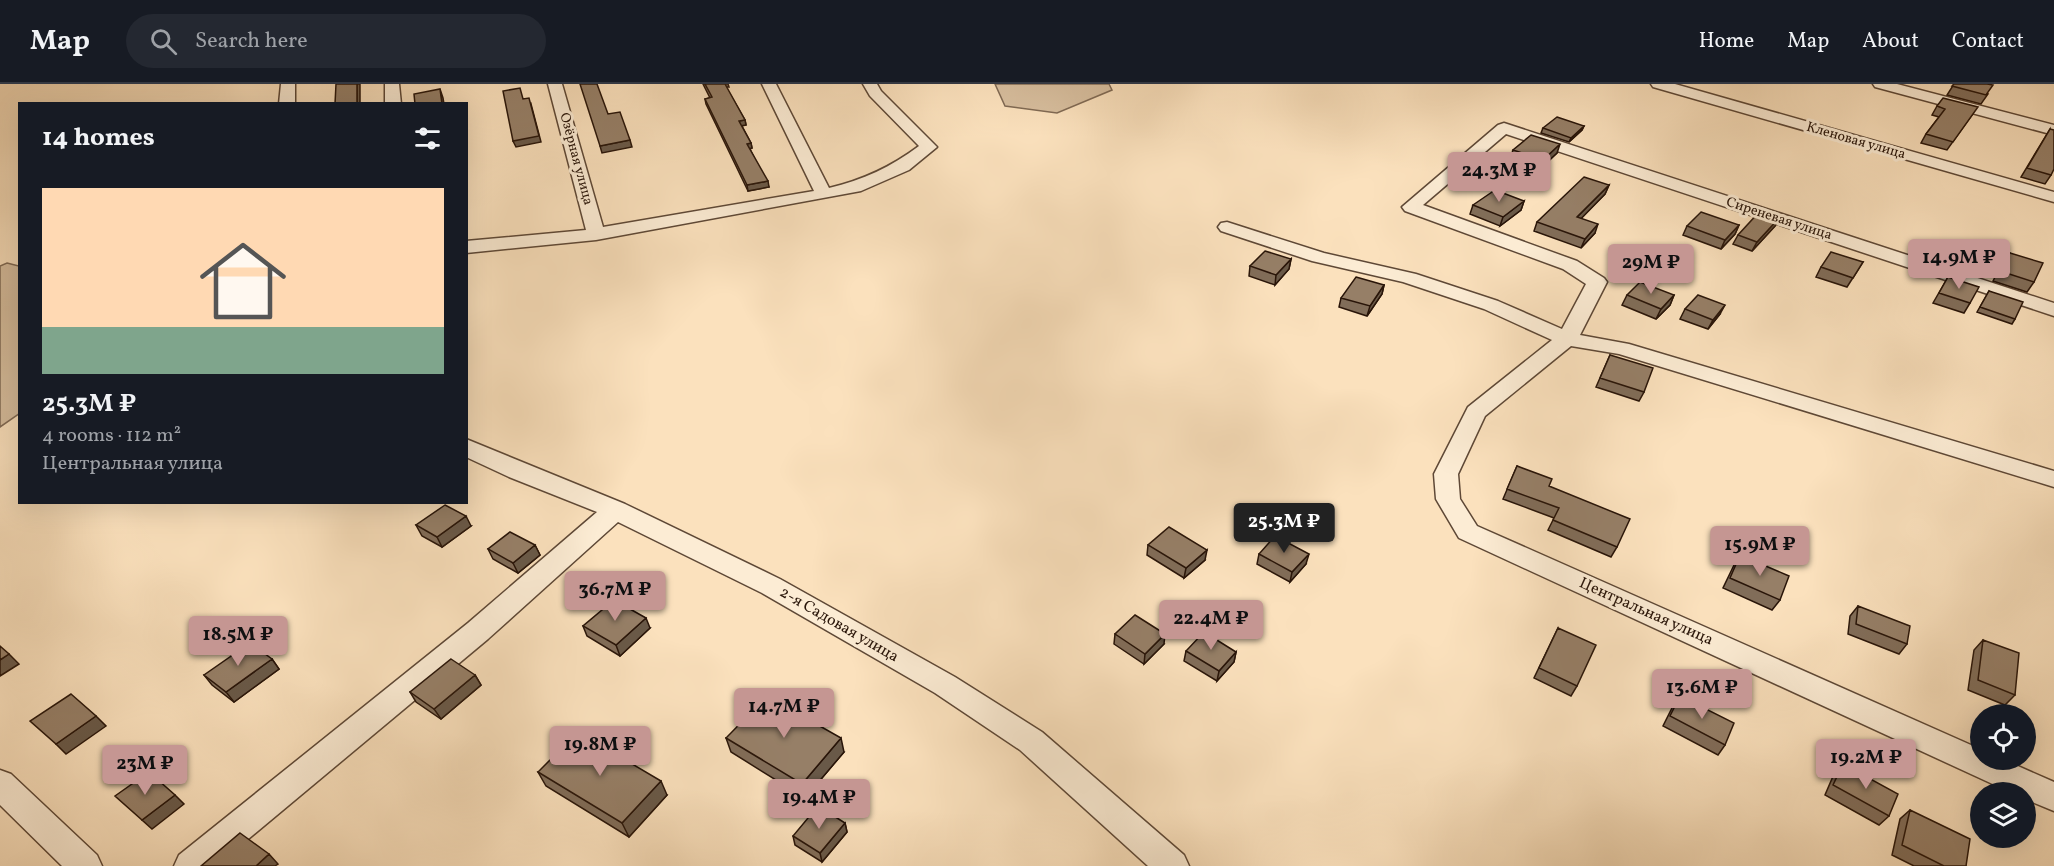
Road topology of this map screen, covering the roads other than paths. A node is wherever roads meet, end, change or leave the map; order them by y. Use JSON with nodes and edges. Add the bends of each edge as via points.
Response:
{"nodes":[{"id":1,"x":288,"y":84,"type":"edge"},
{"id":2,"x":392,"y":84,"type":"edge"},
{"id":3,"x":555,"y":84,"type":"edge"},
{"id":4,"x":769,"y":84,"type":"edge"},
{"id":5,"x":870,"y":84,"type":"edge"},
{"id":6,"x":1658,"y":84,"type":"edge"},
{"id":7,"x":1880,"y":84,"type":"edge"},
{"id":8,"x":287,"y":102,"type":"edge"},
{"id":9,"x":393,"y":102,"type":"edge"},
{"id":10,"x":2054,"y":130,"type":"edge"},
{"id":11,"x":824,"y":194,"type":"junction"},
{"id":12,"x":2054,"y":197,"type":"edge"},
{"id":13,"x":1227,"y":227,"type":"dead end"},
{"id":14,"x":596,"y":234,"type":"junction"},
{"id":15,"x":468,"y":247,"type":"edge"},
{"id":16,"x":2054,"y":310,"type":"edge"},
{"id":17,"x":1567,"y":339,"type":"junction"},
{"id":18,"x":468,"y":448,"type":"edge"},
{"id":19,"x":2054,"y":479,"type":"edge"},
{"id":20,"x":616,"y":510,"type":"junction"},
{"id":21,"x":0,"y":784,"type":"edge"},
{"id":22,"x":2054,"y":797,"type":"edge"},
{"id":23,"x":85,"y":866,"type":"edge"},
{"id":24,"x":191,"y":866,"type":"edge"},
{"id":25,"x":1172,"y":866,"type":"edge"}],
"edges":[{"from":1,"to":8,"type":"street"},
{"from":2,"to":9,"type":"street"},
{"from":3,"to":14,"type":"street","name":"Озёрная улица"},
{"from":4,"to":11,"type":"street"},
{"from":5,"to":11,"type":"street","via":[[929,147],[903,166],[861,186]]},
{"from":6,"to":12,"type":"street","name":"Кленовая улица"},
{"from":7,"to":10,"type":"street"},
{"from":11,"to":14,"type":"street"},
{"from":13,"to":17,"type":"street","via":[[1491,305]]},
{"from":14,"to":15,"type":"street"},
{"from":16,"to":17,"type":"street","name":"Сиреневая улица","via":[[1504,128],[1411,207],[1570,265],[1597,282]]},
{"from":17,"to":19,"type":"street","via":[[1622,348]]},
{"from":17,"to":22,"type":"street","name":"Центральная улица","via":[[1476,412],[1446,474],[1448,500],[1468,532]]},
{"from":18,"to":20,"type":"street","name":"2-я Садовая улица"},
{"from":20,"to":24,"type":"street","via":[[478,631]]},
{"from":20,"to":25,"type":"street","name":"2-я Садовая улица","via":[[771,586],[945,685],[1031,741]]},
{"from":21,"to":23,"type":"street"}]}
